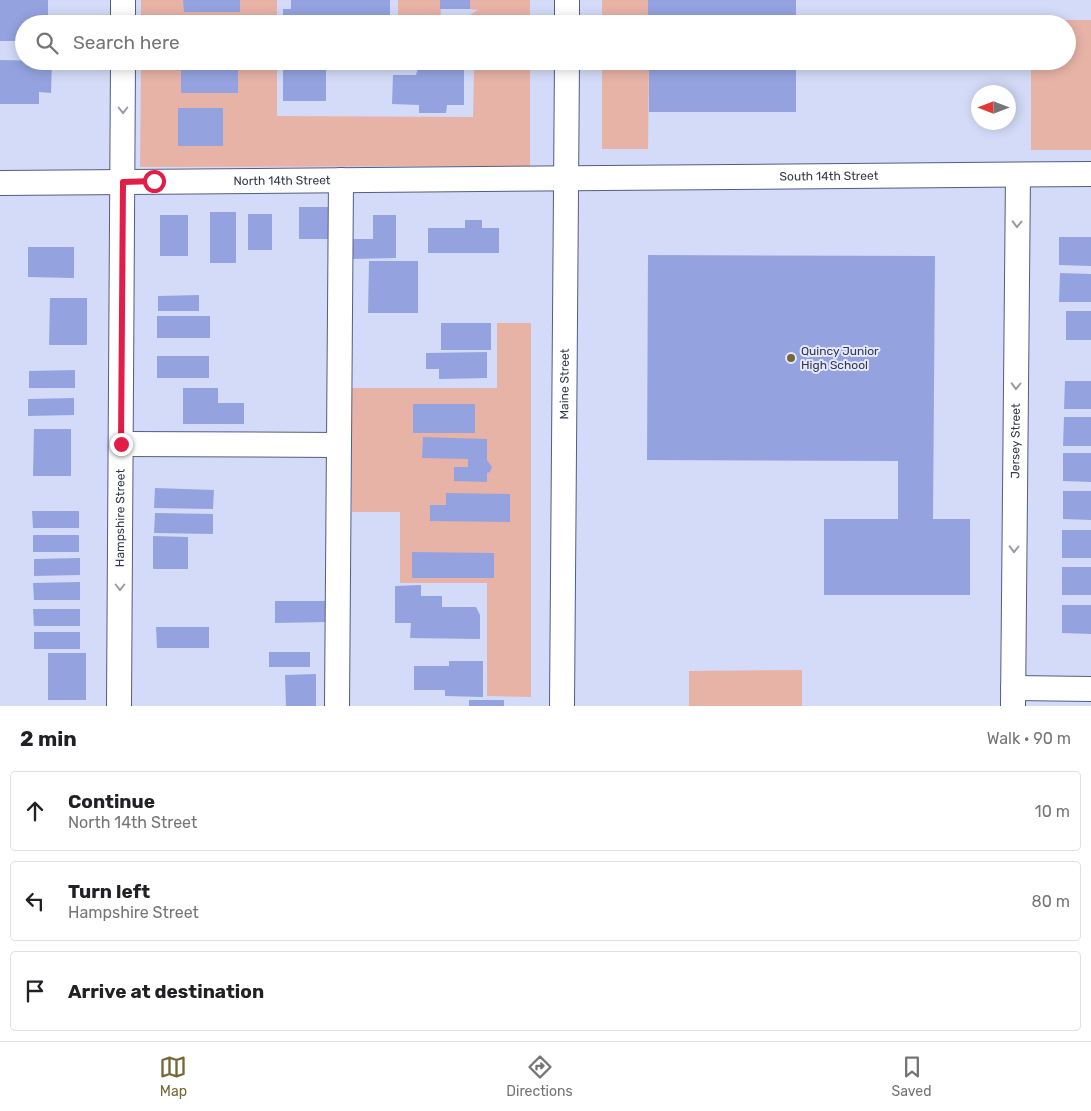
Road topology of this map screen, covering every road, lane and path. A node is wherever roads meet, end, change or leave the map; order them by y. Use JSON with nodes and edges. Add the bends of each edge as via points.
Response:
{"nodes":[{"id":1,"x":123,"y":0,"type":"edge"},
{"id":2,"x":568,"y":0,"type":"edge"},
{"id":3,"x":123,"y":15,"type":"edge"},
{"id":4,"x":567,"y":15,"type":"edge"},
{"id":5,"x":123,"y":70,"type":"edge"},
{"id":6,"x":567,"y":70,"type":"edge"},
{"id":7,"x":1091,"y":174,"type":"edge"},
{"id":8,"x":1018,"y":175,"type":"junction"},
{"id":9,"x":566,"y":177,"type":"junction"},
{"id":10,"x":341,"y":180,"type":"junction"},
{"id":11,"x":0,"y":182,"type":"edge"},
{"id":12,"x":123,"y":182,"type":"junction"},
{"id":13,"x":121,"y":444,"type":"junction"},
{"id":14,"x":339,"y":445,"type":"junction"},
{"id":15,"x":1091,"y":689,"type":"edge"},
{"id":16,"x":1013,"y":697,"type":"edge"},
{"id":17,"x":119,"y":706,"type":"edge"},
{"id":18,"x":337,"y":706,"type":"edge"},
{"id":19,"x":562,"y":706,"type":"edge"}],
"edges":[{"from":1,"to":3,"type":"street"},
{"from":2,"to":4,"type":"street"},
{"from":5,"to":12,"type":"street","name":"Hampshire Street","one_way":true},
{"from":6,"to":9,"type":"street","name":"Maine Street"},
{"from":7,"to":8,"type":"street","name":"South 14th Street"},
{"from":8,"to":9,"type":"street","name":"South 14th Street"},
{"from":8,"to":16,"type":"street","name":"Jersey Street","one_way":true},
{"from":9,"to":10,"type":"street","name":"North 14th Street"},
{"from":9,"to":19,"type":"street","name":"Maine Street"},
{"from":10,"to":12,"type":"street","name":"North 14th Street"},
{"from":10,"to":14,"type":"street"},
{"from":11,"to":12,"type":"street","name":"North 14th Street"},
{"from":12,"to":13,"type":"street","name":"Hampshire Street"},
{"from":13,"to":14,"type":"street"},
{"from":13,"to":17,"type":"street","name":"Hampshire Street","one_way":true},
{"from":14,"to":18,"type":"street"},
{"from":15,"to":16,"type":"street"}]}
